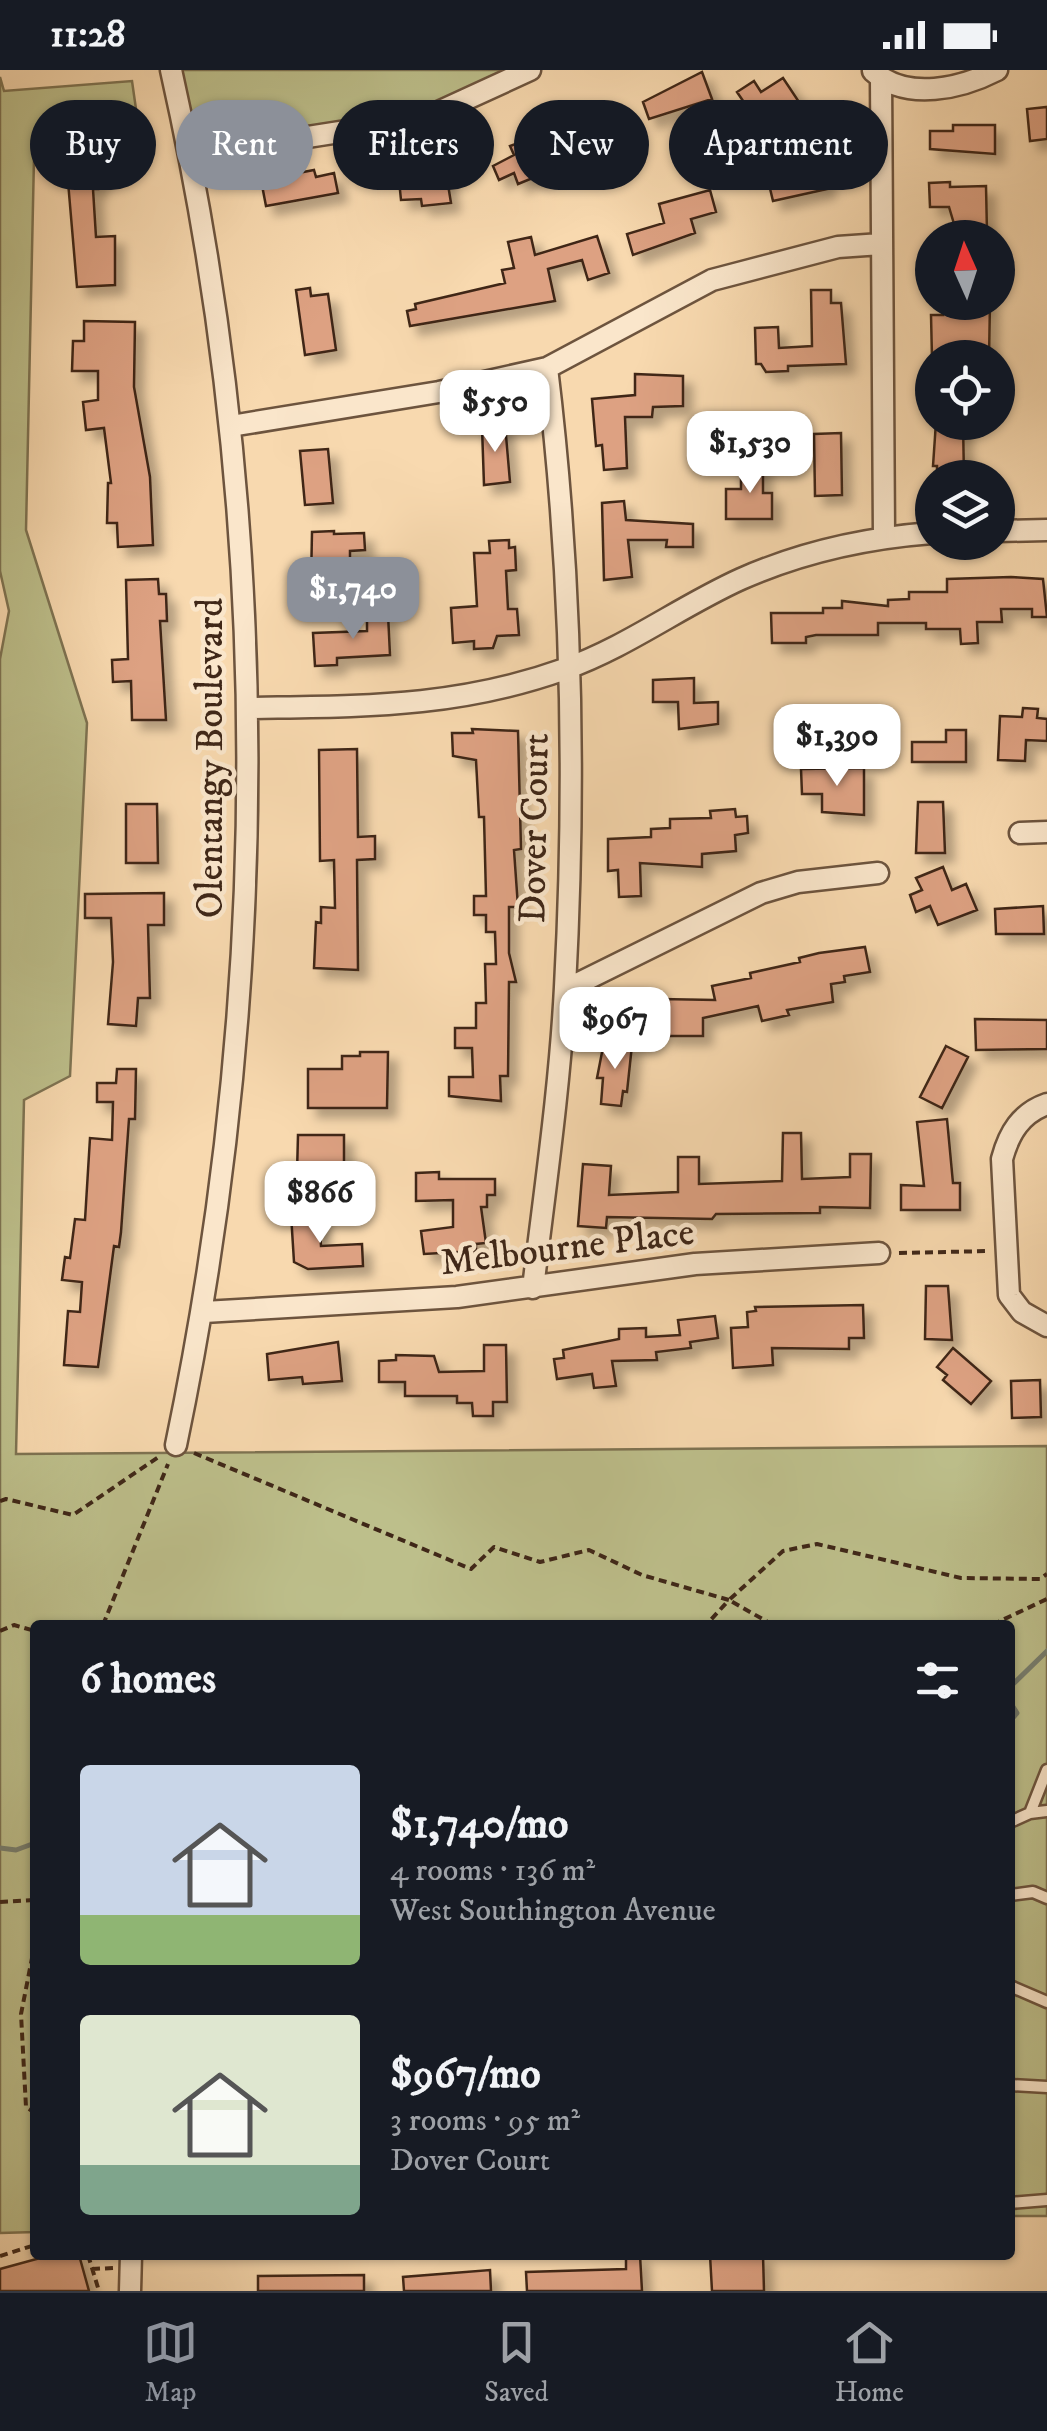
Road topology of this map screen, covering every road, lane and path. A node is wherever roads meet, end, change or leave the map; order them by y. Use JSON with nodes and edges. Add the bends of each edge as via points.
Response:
{"nodes":[{"id":1,"x":171,"y":70,"type":"edge"},
{"id":2,"x":530,"y":70,"type":"edge"},
{"id":3,"x":997,"y":70,"type":"edge"},
{"id":4,"x":876,"y":74,"type":"edge"},
{"id":5,"x":178,"y":100,"type":"edge"},
{"id":6,"x":313,"y":136,"type":"edge"},
{"id":7,"x":195,"y":190,"type":"edge"},
{"id":8,"x":882,"y":244,"type":"junction"},
{"id":9,"x":546,"y":368,"type":"junction"},
{"id":10,"x":231,"y":426,"type":"junction"},
{"id":11,"x":1047,"y":530,"type":"edge"},
{"id":12,"x":1015,"y":531,"type":"edge"},
{"id":13,"x":915,"y":534,"type":"edge"},
{"id":14,"x":884,"y":536,"type":"junction"},
{"id":15,"x":570,"y":667,"type":"junction"},
{"id":16,"x":250,"y":708,"type":"junction"},
{"id":17,"x":1020,"y":832,"type":"dead end"},
{"id":18,"x":1047,"y":832,"type":"edge"},
{"id":19,"x":878,"y":873,"type":"dead end"},
{"id":20,"x":565,"y":990,"type":"junction"},
{"id":21,"x":1047,"y":1104,"type":"edge"},
{"id":22,"x":1004,"y":1251,"type":"junction"},
{"id":23,"x":879,"y":1253,"type":"joint"},
{"id":24,"x":533,"y":1288,"type":"junction"},
{"id":25,"x":204,"y":1312,"type":"junction"},
{"id":26,"x":1047,"y":1326,"type":"edge"},
{"id":27,"x":176,"y":1445,"type":"junction"},
{"id":28,"x":0,"y":1502,"type":"edge"},
{"id":29,"x":1047,"y":1574,"type":"edge"},
{"id":30,"x":728,"y":1600,"type":"junction"},
{"id":31,"x":1047,"y":1600,"type":"edge"},
{"id":32,"x":105,"y":1620,"type":"edge"},
{"id":33,"x":710,"y":1620,"type":"edge"},
{"id":34,"x":764,"y":1620,"type":"edge"},
{"id":35,"x":1002,"y":1620,"type":"edge"},
{"id":36,"x":30,"y":1629,"type":"edge"},
{"id":37,"x":0,"y":1631,"type":"edge"},
{"id":38,"x":1047,"y":1770,"type":"edge"},
{"id":39,"x":1047,"y":1811,"type":"edge"},
{"id":40,"x":1030,"y":1813,"type":"junction"},
{"id":41,"x":1015,"y":1820,"type":"edge"},
{"id":42,"x":1015,"y":1894,"type":"edge"},
{"id":43,"x":1047,"y":1898,"type":"edge"},
{"id":44,"x":30,"y":1900,"type":"edge"},
{"id":45,"x":0,"y":1902,"type":"edge"},
{"id":46,"x":30,"y":1970,"type":"edge"},
{"id":47,"x":1015,"y":1988,"type":"edge"},
{"id":48,"x":1047,"y":2002,"type":"edge"},
{"id":49,"x":1015,"y":2085,"type":"edge"},
{"id":50,"x":1047,"y":2086,"type":"edge"},
{"id":51,"x":30,"y":2109,"type":"edge"},
{"id":52,"x":1047,"y":2200,"type":"edge"},
{"id":53,"x":1015,"y":2203,"type":"edge"},
{"id":54,"x":30,"y":2247,"type":"edge"},
{"id":55,"x":0,"y":2256,"type":"edge"},
{"id":56,"x":90,"y":2260,"type":"edge"},
{"id":57,"x":131,"y":2260,"type":"edge"},
{"id":58,"x":99,"y":2291,"type":"edge"},
{"id":59,"x":130,"y":2291,"type":"edge"}],
"edges":[{"from":1,"to":5,"type":"street","name":"Olentangy Boulevard"},
{"from":2,"to":6,"type":"street","via":[[424,119]]},
{"from":3,"to":4,"type":"street","via":[[967,86],[926,89]]},
{"from":4,"to":8,"type":"street"},
{"from":7,"to":10,"type":"street","name":"Olentangy Boulevard"},
{"from":8,"to":9,"type":"street","via":[[838,247],[712,280]]},
{"from":8,"to":14,"type":"street"},
{"from":9,"to":10,"type":"street"},
{"from":9,"to":15,"type":"street","name":"Dover Court"},
{"from":10,"to":16,"type":"street","name":"Olentangy Boulevard"},
{"from":11,"to":12,"type":"street"},
{"from":13,"to":14,"type":"street"},
{"from":14,"to":15,"type":"street","via":[[743,578]]},
{"from":15,"to":16,"type":"street","via":[[458,699],[405,706]]},
{"from":15,"to":20,"type":"street","name":"Dover Court"},
{"from":16,"to":25,"type":"street","name":"Olentangy Boulevard","via":[[242,990]]},
{"from":17,"to":18,"type":"street"},
{"from":19,"to":20,"type":"street","via":[[761,893]]},
{"from":20,"to":24,"type":"street","name":"Dover Court"},
{"from":21,"to":22,"type":"street","via":[[1020,1120],[1008,1138],[1002,1159]]},
{"from":22,"to":23,"type":"path"},
{"from":22,"to":26,"type":"street","via":[[1009,1295]]},
{"from":23,"to":24,"type":"street","name":"Melbourne Place","via":[[777,1256]]},
{"from":24,"to":25,"type":"street","name":"Melbourne Place"},
{"from":25,"to":27,"type":"street","name":"Olentangy Boulevard"},
{"from":27,"to":28,"type":"path","via":[[74,1515]]},
{"from":27,"to":30,"type":"path","via":[[471,1569],[494,1547],[540,1562],[590,1550],[642,1575]]},
{"from":27,"to":32,"type":"path"},
{"from":29,"to":30,"type":"path","via":[[961,1578],[817,1544],[783,1551]]},
{"from":30,"to":33,"type":"path"},
{"from":30,"to":34,"type":"path"},
{"from":31,"to":35,"type":"path"},
{"from":36,"to":37,"type":"path"},
{"from":38,"to":40,"type":"lane"},
{"from":39,"to":40,"type":"lane"},
{"from":40,"to":41,"type":"lane"},
{"from":42,"to":43,"type":"lane"},
{"from":44,"to":45,"type":"path"},
{"from":46,"to":51,"type":"path","via":[[22,2014]]},
{"from":47,"to":48,"type":"lane"},
{"from":49,"to":50,"type":"lane"},
{"from":52,"to":53,"type":"lane"},
{"from":54,"to":55,"type":"path"},
{"from":56,"to":58,"type":"path"},
{"from":57,"to":59,"type":"street"}]}
